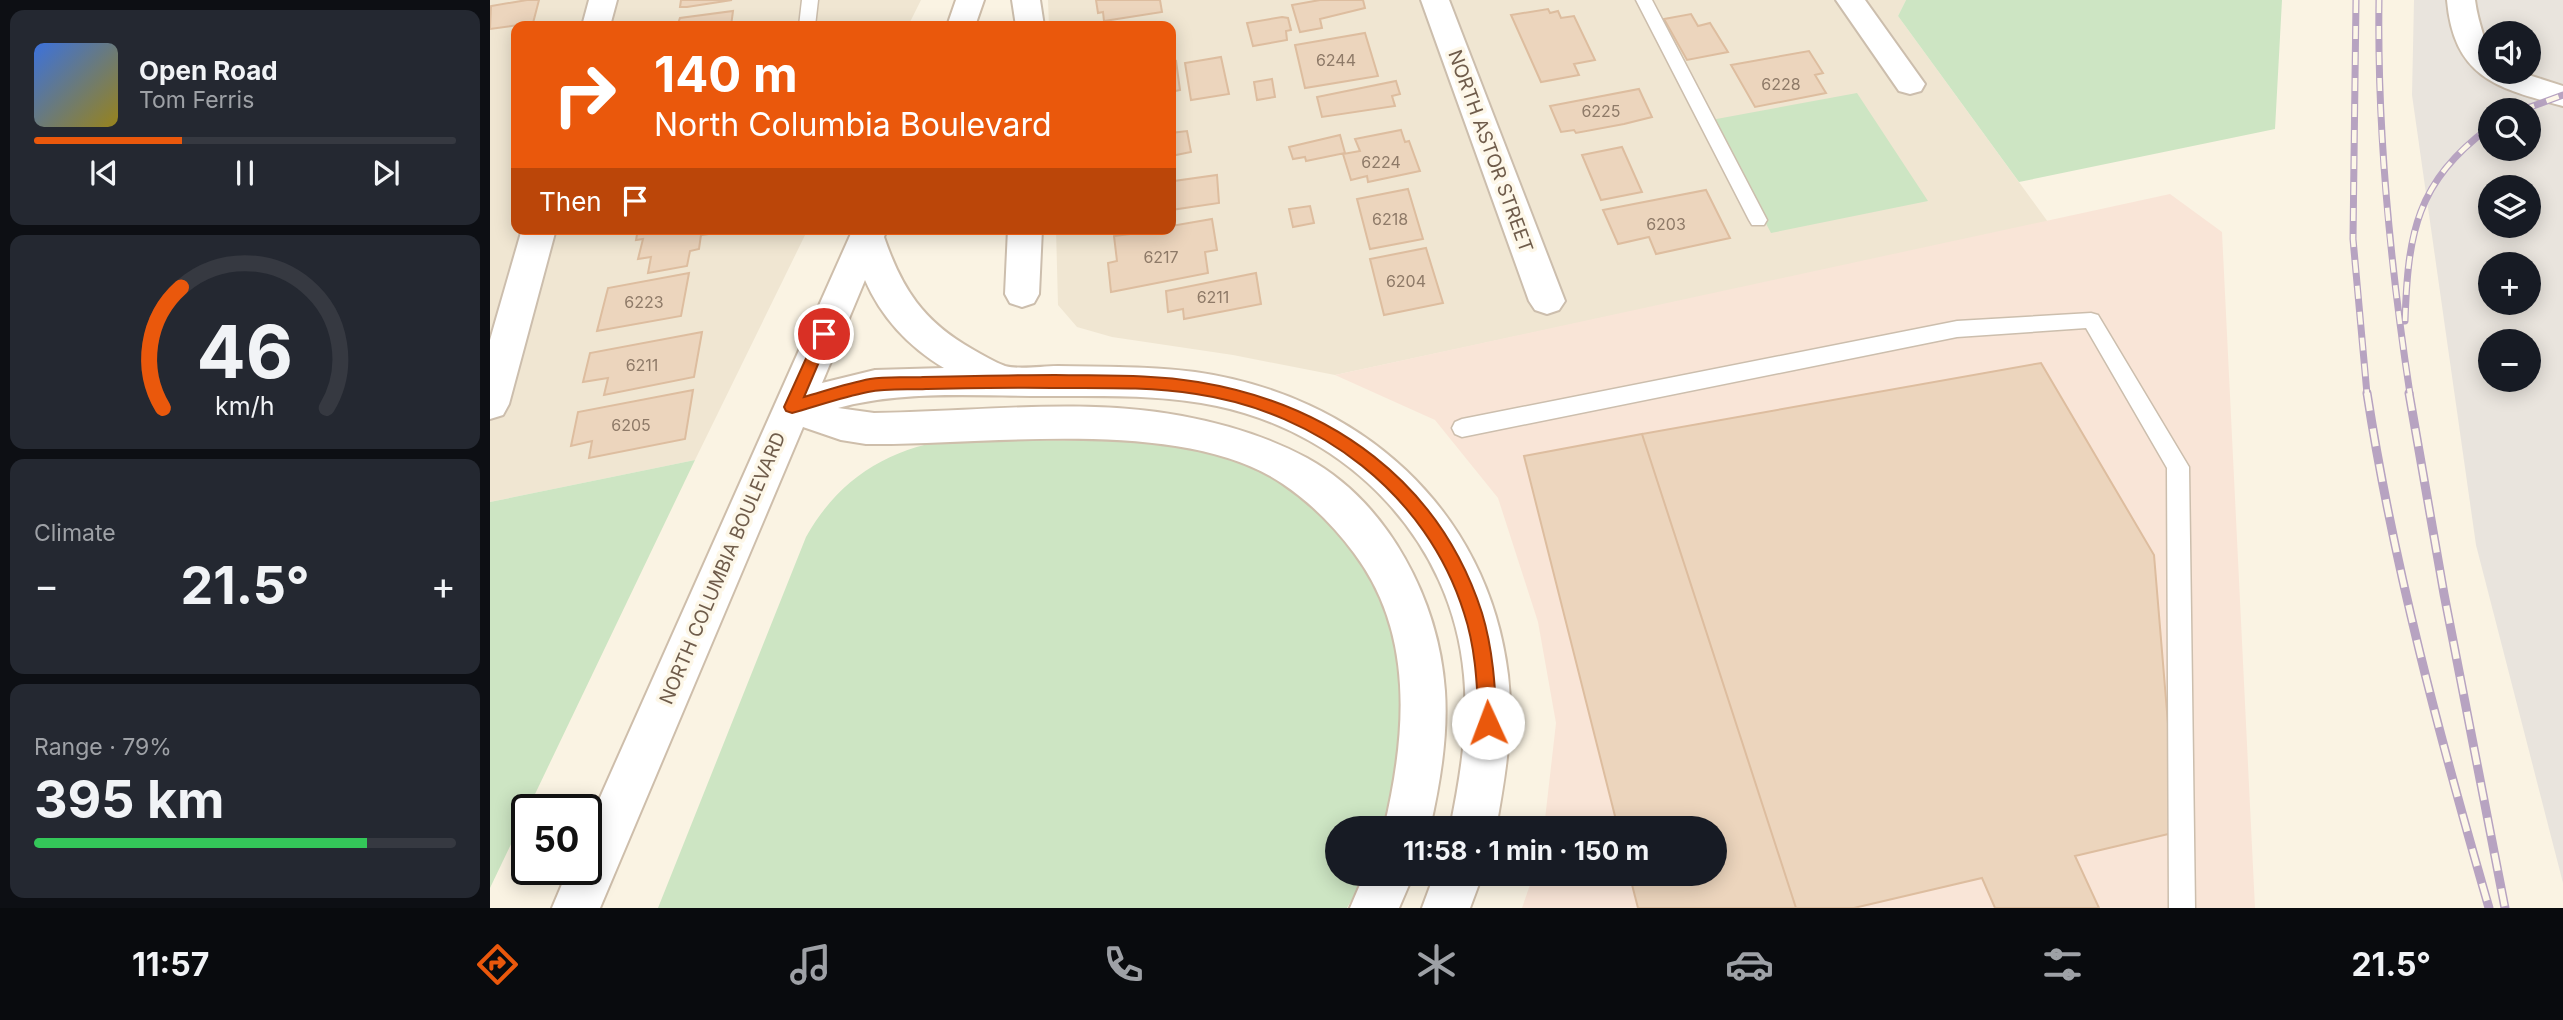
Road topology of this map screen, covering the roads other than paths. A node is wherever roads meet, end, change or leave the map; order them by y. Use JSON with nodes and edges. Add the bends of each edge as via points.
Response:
{"nodes":[{"id":1,"x":603,"y":0,"type":"edge"},
{"id":2,"x":810,"y":0,"type":"edge"},
{"id":3,"x":971,"y":0,"type":"edge"},
{"id":4,"x":1026,"y":0,"type":"edge"},
{"id":5,"x":1435,"y":0,"type":"edge"},
{"id":6,"x":1644,"y":0,"type":"edge"},
{"id":7,"x":1850,"y":0,"type":"edge"},
{"id":8,"x":2461,"y":0,"type":"edge"},
{"id":9,"x":597,"y":21,"type":"edge"},
{"id":10,"x":808,"y":21,"type":"edge"},
{"id":11,"x":963,"y":21,"type":"edge"},
{"id":12,"x":1029,"y":21,"type":"edge"},
{"id":13,"x":2478,"y":57,"type":"edge"},
{"id":14,"x":1910,"y":84,"type":"dead end"},
{"id":15,"x":2520,"y":84,"type":"edge"},
{"id":16,"x":2563,"y":96,"type":"edge"},
{"id":17,"x":1758,"y":220,"type":"dead end"},
{"id":18,"x":537,"y":235,"type":"edge"},
{"id":19,"x":868,"y":235,"type":"edge"},
{"id":20,"x":869,"y":235,"type":"edge"},
{"id":21,"x":1025,"y":235,"type":"edge"},
{"id":22,"x":1022,"y":294,"type":"dead end"},
{"id":23,"x":1547,"y":301,"type":"dead end"},
{"id":24,"x":1001,"y":381,"type":"junction"},
{"id":25,"x":490,"y":404,"type":"edge"},
{"id":26,"x":792,"y":407,"type":"junction"},
{"id":27,"x":1462,"y":428,"type":"dead end"},
{"id":28,"x":1410,"y":816,"type":"edge"},
{"id":29,"x":1475,"y":816,"type":"edge"},
{"id":30,"x":1384,"y":886,"type":"edge"},
{"id":31,"x":1455,"y":886,"type":"edge"},
{"id":32,"x":576,"y":908,"type":"edge"},
{"id":33,"x":1374,"y":908,"type":"edge"},
{"id":34,"x":1446,"y":908,"type":"edge"},
{"id":35,"x":2182,"y":908,"type":"edge"}],
"edges":[{"from":1,"to":9,"type":"main road"},
{"from":2,"to":10,"type":"lane"},
{"from":3,"to":11,"type":"main road"},
{"from":4,"to":12,"type":"main road"},
{"from":5,"to":23,"type":"main road","name":"NORTH ASTOR STREET"},
{"from":6,"to":17,"type":"lane"},
{"from":7,"to":14,"type":"main road"},
{"from":8,"to":13,"type":"main road","via":[[2464,32]]},
{"from":15,"to":16,"type":"main road"},
{"from":18,"to":25,"type":"main road"},
{"from":19,"to":26,"type":"main road","name":"NORTH COLUMBIA BOULEVARD"},
{"from":20,"to":24,"type":"main road","via":[[874,266],[887,294],[907,320],[933,344]]},
{"from":21,"to":22,"type":"main road"},
{"from":24,"to":26,"type":"main road","via":[[870,385]]},
{"from":24,"to":29,"type":"main road","via":[[1146,383],[1242,397],[1341,439],[1389,477],[1426,520],[1457,570],[1474,614],[1486,673],[1488,723]]},
{"from":26,"to":28,"type":"main road","via":[[855,428],[1116,424],[1163,429],[1207,435],[1260,451],[1303,475],[1346,511],[1374,543],[1402,590],[1419,652],[1426,718]]},
{"from":26,"to":32,"type":"main road","name":"NORTH COLUMBIA BOULEVARD"},
{"from":27,"to":35,"type":"lane","via":[[1957,329],[2091,320],[2178,467]]},
{"from":30,"to":33,"type":"main road"},
{"from":31,"to":34,"type":"main road"}]}
